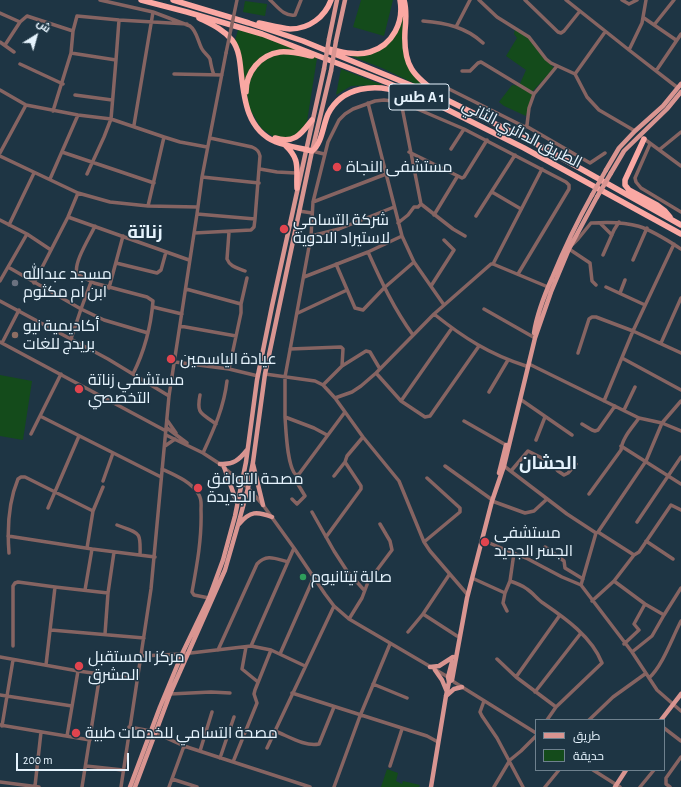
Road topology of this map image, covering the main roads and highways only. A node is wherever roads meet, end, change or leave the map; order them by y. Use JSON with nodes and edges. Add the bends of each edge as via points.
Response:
{"nodes":[{"id":1,"x":141,"y":0,"type":"edge"},
{"id":2,"x":173,"y":0,"type":"edge"},
{"id":3,"x":331,"y":0,"type":"edge"},
{"id":4,"x":337,"y":0,"type":"edge"},
{"id":5,"x":345,"y":0,"type":"edge"},
{"id":6,"x":400,"y":0,"type":"edge"},
{"id":7,"x":404,"y":0,"type":"edge"},
{"id":8,"x":187,"y":12,"type":"junction"},
{"id":9,"x":249,"y":23,"type":"junction"},
{"id":10,"x":303,"y":41,"type":"junction"},
{"id":11,"x":329,"y":59,"type":"junction"},
{"id":12,"x":680,"y":88,"type":"edge"},
{"id":13,"x":447,"y":100,"type":"junction"},
{"id":14,"x":440,"y":106,"type":"junction"},
{"id":15,"x":312,"y":120,"type":"junction"},
{"id":16,"x":639,"y":135,"type":"junction"},
{"id":17,"x":284,"y":145,"type":"junction"},
{"id":18,"x":309,"y":150,"type":"junction"},
{"id":19,"x":297,"y":188,"type":"junction"},
{"id":20,"x":671,"y":219,"type":"junction"},
{"id":21,"x":681,"y":225,"type":"edge"},
{"id":22,"x":681,"y":234,"type":"edge"},
{"id":23,"x":535,"y":337,"type":"junction"},
{"id":24,"x":528,"y":365,"type":"junction"},
{"id":25,"x":247,"y":450,"type":"junction"},
{"id":26,"x":253,"y":462,"type":"junction"},
{"id":27,"x":220,"y":464,"type":"road end"},
{"id":28,"x":224,"y":467,"type":"road end"},
{"id":29,"x":492,"y":500,"type":"junction"},
{"id":30,"x":237,"y":504,"type":"junction"},
{"id":31,"x":263,"y":505,"type":"road end"},
{"id":32,"x":272,"y":517,"type":"road end"},
{"id":33,"x":238,"y":525,"type":"junction"},
{"id":34,"x":476,"y":562,"type":"junction"},
{"id":35,"x":453,"y":657,"type":"junction"},
{"id":36,"x":430,"y":667,"type":"road end"},
{"id":37,"x":435,"y":670,"type":"road end"},
{"id":38,"x":450,"y":680,"type":"junction"},
{"id":39,"x":462,"y":687,"type":"road end"},
{"id":40,"x":446,"y":694,"type":"junction"},
{"id":41,"x":681,"y":694,"type":"edge"},
{"id":42,"x":662,"y":719,"type":"edge"},
{"id":43,"x":156,"y":723,"type":"junction"},
{"id":44,"x":153,"y":731,"type":"junction"},
{"id":45,"x":625,"y":771,"type":"edge"},
{"id":46,"x":617,"y":786,"type":"edge"},
{"id":47,"x":130,"y":787,"type":"edge"},
{"id":48,"x":135,"y":787,"type":"edge"},
{"id":49,"x":431,"y":787,"type":"edge"}],
"edges":[{"from":1,"to":8,"type":"highway","name":"الطريق الدائري الثاني","number":"طس A 1"},
{"from":2,"to":9,"type":"highway","name":"الطريق الدائري الثاني","number":"طس A 1"},
{"from":3,"to":9,"type":"highway","via":[[326,11],[305,26],[290,29]]},
{"from":4,"to":15,"type":"main road","bridge":true},
{"from":5,"to":18,"type":"main road","bridge":true},
{"from":6,"to":10,"type":"highway","via":[[402,10],[398,28],[380,48],[370,52],[349,53]]},
{"from":7,"to":13,"type":"highway","via":[[407,60],[425,85]]},
{"from":8,"to":11,"type":"highway","name":"الطريق الدائري الثاني","number":"طس A 1","via":[[262,34]]},
{"from":8,"to":17,"type":"highway","via":[[221,30],[232,40],[239,57],[244,100],[250,118],[266,136]]},
{"from":9,"to":10,"type":"highway","name":"الطريق الدائري الثاني","number":"طس A 1"},
{"from":10,"to":13,"type":"highway","name":"الطريق الدائري الثاني","number":"طس A 1"},
{"from":11,"to":14,"type":"highway","name":"الطريق الدائري الثاني","number":"طس A 1"},
{"from":11,"to":15,"type":"highway","via":[[288,52],[273,54],[259,62],[248,78],[246,96],[249,108],[268,134],[282,140],[294,139]]},
{"from":12,"to":16,"type":"main road","via":[[667,109]]},
{"from":13,"to":20,"type":"highway","name":"الطريق الدائري الثاني","number":"طس A 1","via":[[542,147]]},
{"from":14,"to":18,"type":"highway","via":[[377,87],[353,91],[334,104],[317,145]]},
{"from":14,"to":22,"type":"highway","name":"الطريق الدائري الثاني","number":"طس A 1","via":[[554,163]]},
{"from":15,"to":18,"type":"main road"},
{"from":16,"to":20,"type":"highway","via":[[625,184],[629,190],[665,211]]},
{"from":16,"to":23,"type":"main road","bridge":true,"via":[[624,150],[570,248]]},
{"from":16,"to":23,"type":"main road","bridge":true,"via":[[619,148],[567,241],[537,318]]},
{"from":17,"to":18,"type":"highway"},
{"from":17,"to":19,"type":"highway","via":[[296,160]]},
{"from":18,"to":19,"type":"main road"},
{"from":18,"to":26,"type":"main road","via":[[265,374]]},
{"from":19,"to":25,"type":"main road","via":[[258,376]]},
{"from":20,"to":21,"type":"highway","name":"الطريق الدائري الثاني","number":"طس A 1"},
{"from":23,"to":24,"type":"main road"},
{"from":24,"to":29,"type":"main road"},
{"from":24,"to":29,"type":"main road","via":[[504,466]]},
{"from":25,"to":27,"type":"main road","via":[[237,461]]},
{"from":25,"to":30,"type":"main road"},
{"from":26,"to":31,"type":"main road"},
{"from":26,"to":33,"type":"main road"},
{"from":28,"to":30,"type":"main road"},
{"from":29,"to":34,"type":"main road"},
{"from":29,"to":34,"type":"main road"},
{"from":30,"to":43,"type":"main road","via":[[220,569],[182,654]]},
{"from":32,"to":33,"type":"main road","via":[[255,513],[248,515]]},
{"from":33,"to":43,"type":"main road","via":[[225,570]]},
{"from":34,"to":35,"type":"main road"},
{"from":34,"to":38,"type":"main road"},
{"from":35,"to":36,"type":"main road","via":[[439,666]]},
{"from":35,"to":38,"type":"main road"},
{"from":37,"to":40,"type":"main road","via":[[442,680]]},
{"from":38,"to":40,"type":"main road"},
{"from":39,"to":40,"type":"main road"},
{"from":40,"to":49,"type":"main road"},
{"from":41,"to":42,"type":"main road"},
{"from":43,"to":44,"type":"main road"},
{"from":44,"to":47,"type":"main road"},
{"from":44,"to":48,"type":"main road"},
{"from":45,"to":46,"type":"main road"}]}
